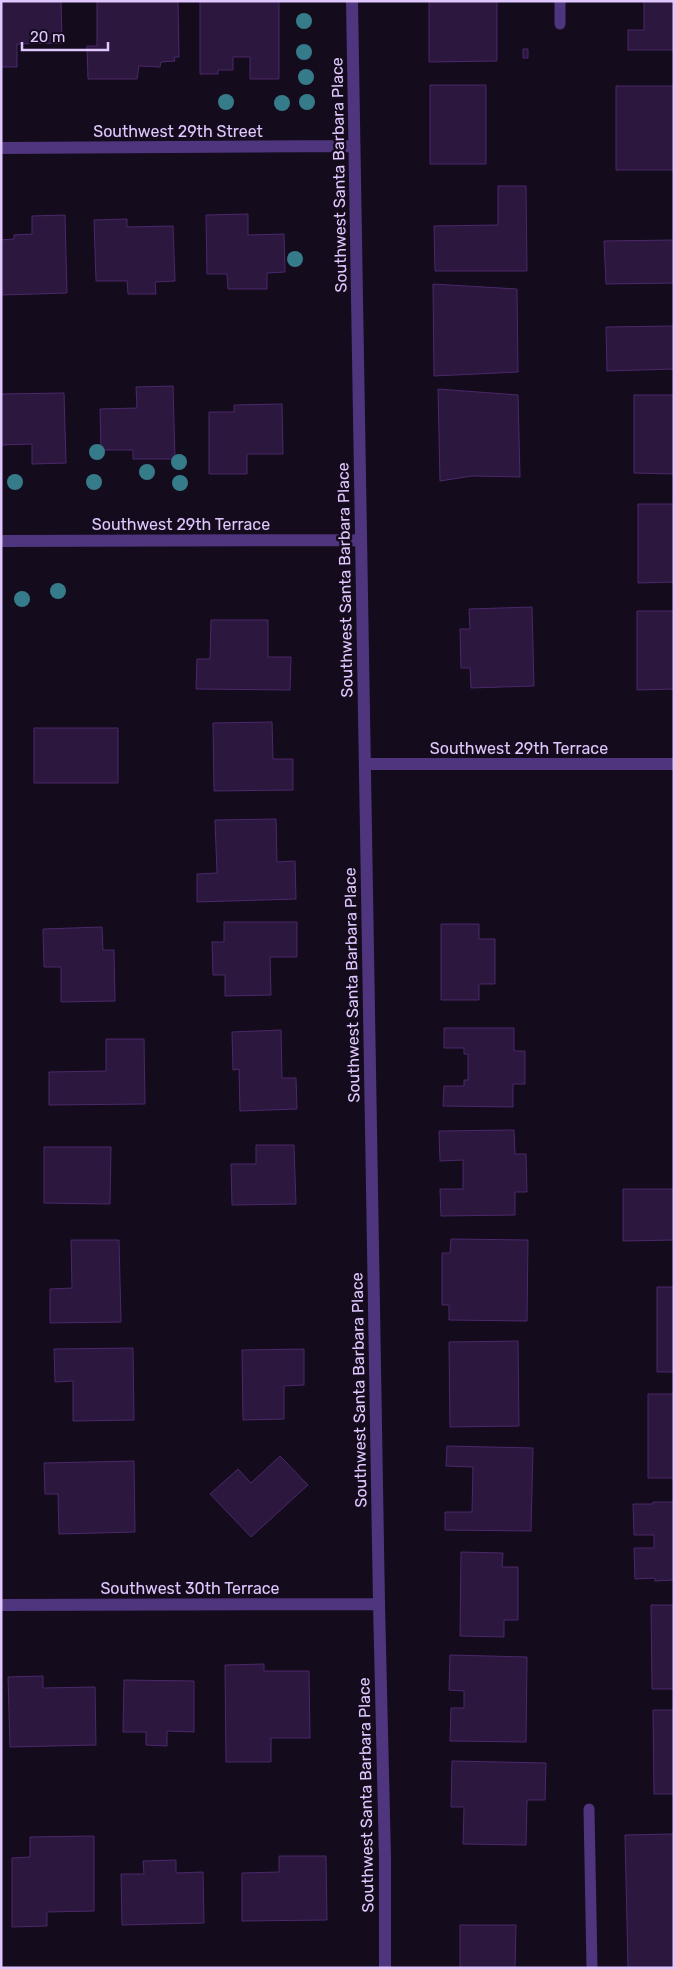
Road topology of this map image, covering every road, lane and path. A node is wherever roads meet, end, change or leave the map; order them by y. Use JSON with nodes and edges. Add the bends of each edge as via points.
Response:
{"nodes":[{"id":1,"x":352,"y":1,"type":"edge"},
{"id":2,"x":560,"y":1,"type":"edge"},
{"id":3,"x":560,"y":24,"type":"dead end"},
{"id":4,"x":354,"y":146,"type":"junction"},
{"id":5,"x":1,"y":148,"type":"edge"},
{"id":6,"x":361,"y":540,"type":"junction"},
{"id":7,"x":1,"y":542,"type":"edge"},
{"id":8,"x":365,"y":764,"type":"junction"},
{"id":9,"x":674,"y":764,"type":"edge"},
{"id":10,"x":378,"y":1604,"type":"junction"},
{"id":11,"x":1,"y":1605,"type":"edge"},
{"id":12,"x":589,"y":1809,"type":"dead end"},
{"id":13,"x":385,"y":1968,"type":"edge"},
{"id":14,"x":592,"y":1968,"type":"edge"}],
"edges":[{"from":1,"to":4,"type":"street","name":"Southwest Santa Barbara Place"},
{"from":2,"to":3,"type":"lane"},
{"from":4,"to":5,"type":"street","name":"Southwest 29th Street"},
{"from":4,"to":6,"type":"street","name":"Southwest Santa Barbara Place"},
{"from":6,"to":7,"type":"street","name":"Southwest 29th Terrace"},
{"from":6,"to":8,"type":"street","name":"Southwest Santa Barbara Place"},
{"from":8,"to":9,"type":"street","name":"Southwest 29th Terrace"},
{"from":8,"to":10,"type":"street","name":"Southwest Santa Barbara Place"},
{"from":10,"to":11,"type":"street","name":"Southwest 30th Terrace"},
{"from":10,"to":13,"type":"street","name":"Southwest Santa Barbara Place"},
{"from":12,"to":14,"type":"lane"}]}
